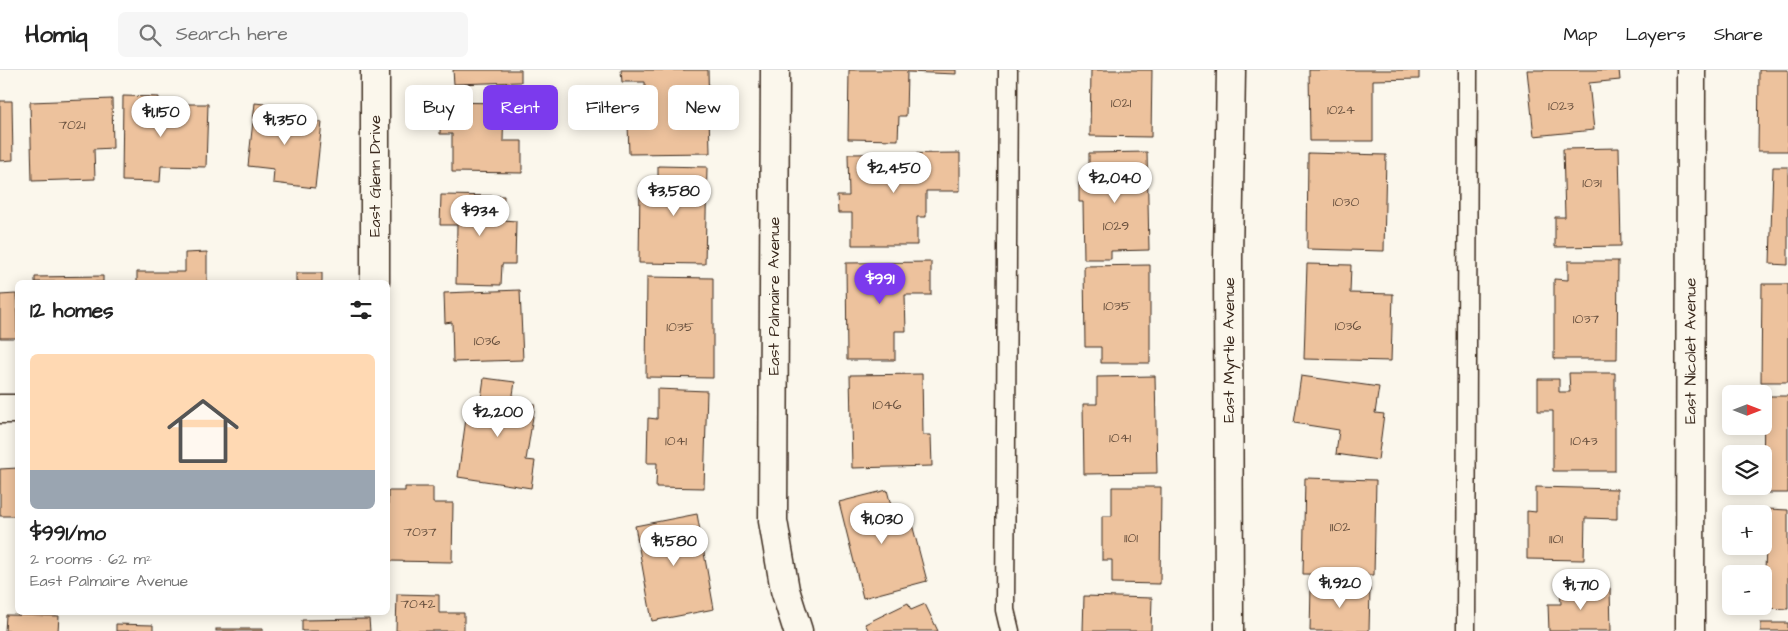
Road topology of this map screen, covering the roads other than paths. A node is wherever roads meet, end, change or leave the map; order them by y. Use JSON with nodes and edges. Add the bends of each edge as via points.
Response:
{"nodes":[{"id":1,"x":375,"y":70,"type":"edge"},
{"id":2,"x":775,"y":70,"type":"edge"},
{"id":3,"x":1008,"y":70,"type":"edge"},
{"id":4,"x":1231,"y":70,"type":"edge"},
{"id":5,"x":1468,"y":70,"type":"edge"},
{"id":6,"x":1691,"y":70,"type":"edge"},
{"id":7,"x":375,"y":280,"type":"edge"},
{"id":8,"x":0,"y":409,"type":"edge"},
{"id":9,"x":15,"y":409,"type":"edge"},
{"id":10,"x":798,"y":631,"type":"edge"},
{"id":11,"x":1010,"y":631,"type":"edge"},
{"id":12,"x":1229,"y":631,"type":"edge"},
{"id":13,"x":1466,"y":631,"type":"edge"},
{"id":14,"x":1690,"y":631,"type":"edge"}],
"edges":[{"from":1,"to":7,"type":"street","name":"East Glenn Drive"},
{"from":2,"to":10,"type":"street","name":"East Palmaire Avenue","via":[[773,521],[785,590]]},
{"from":3,"to":11,"type":"lane","via":[[1005,610]]},
{"from":4,"to":12,"type":"street","name":"East Myrtle Avenue"},
{"from":5,"to":13,"type":"lane"},
{"from":6,"to":14,"type":"street","name":"East Nicolet Avenue"},
{"from":8,"to":9,"type":"street"}]}
